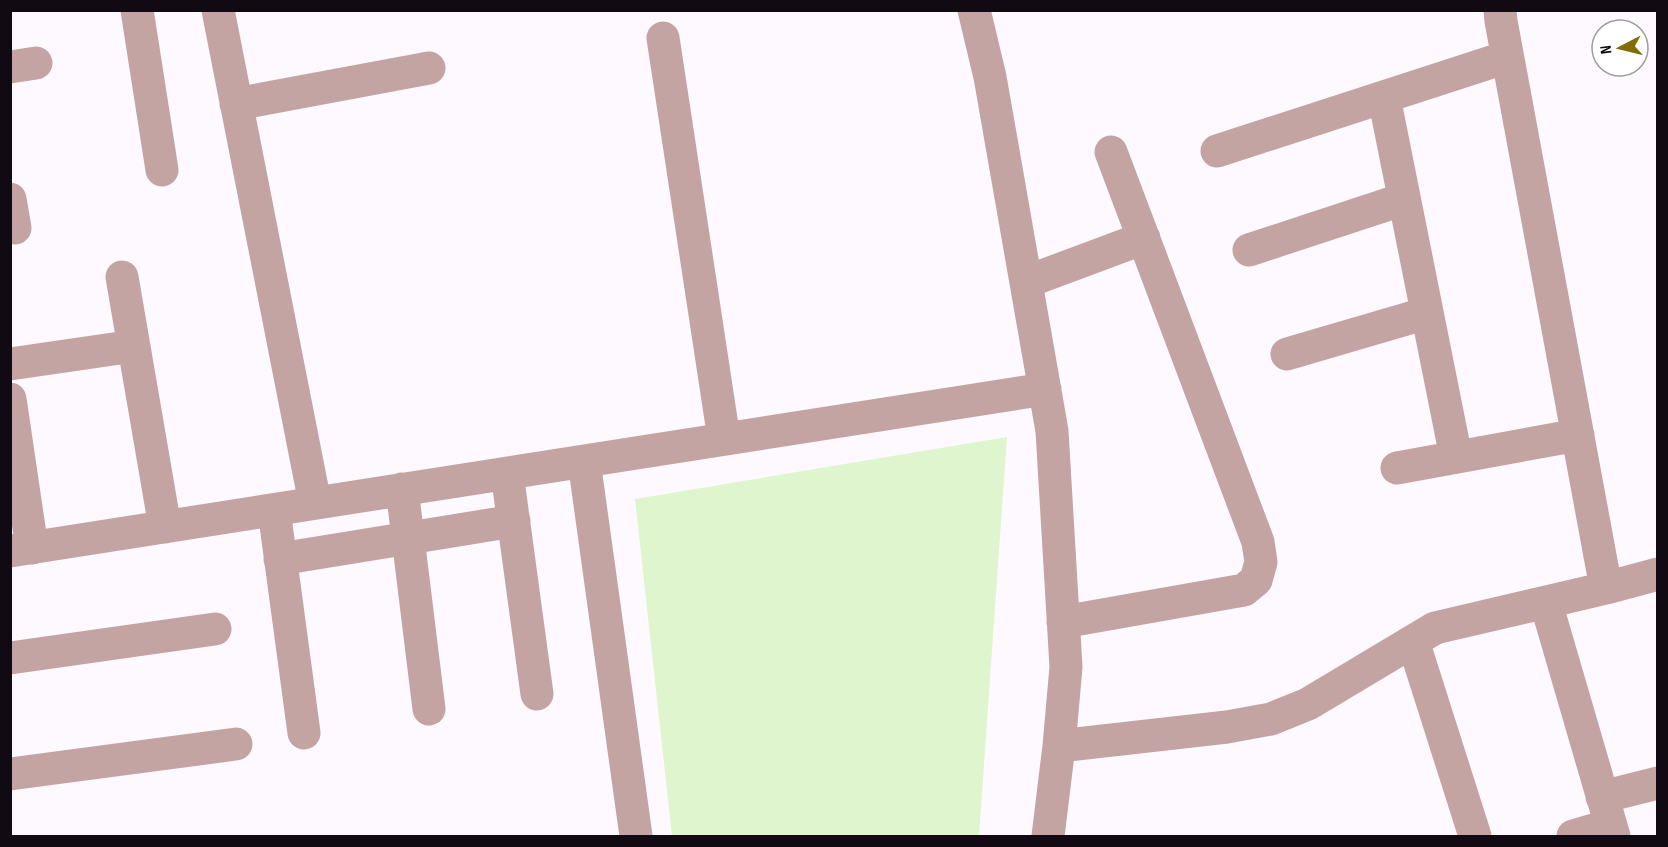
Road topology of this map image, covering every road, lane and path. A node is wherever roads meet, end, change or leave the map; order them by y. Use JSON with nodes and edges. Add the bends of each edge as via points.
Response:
{"nodes":[{"id":1,"x":137,"y":10,"type":"edge"},
{"id":2,"x":218,"y":10,"type":"edge"},
{"id":3,"x":974,"y":10,"type":"edge"},
{"id":4,"x":1500,"y":10,"type":"edge"},
{"id":5,"x":663,"y":38,"type":"dead end"},
{"id":6,"x":1507,"y":57,"type":"junction"},
{"id":7,"x":429,"y":68,"type":"dead end"},
{"id":8,"x":1384,"y":97,"type":"junction"},
{"id":9,"x":236,"y":104,"type":"junction"},
{"id":10,"x":1217,"y":151,"type":"dead end"},
{"id":11,"x":1111,"y":152,"type":"dead end"},
{"id":12,"x":162,"y":170,"type":"dead end"},
{"id":13,"x":1404,"y":199,"type":"junction"},
{"id":14,"x":1143,"y":238,"type":"junction"},
{"id":15,"x":1249,"y":250,"type":"dead end"},
{"id":16,"x":122,"y":277,"type":"dead end"},
{"id":17,"x":1026,"y":282,"type":"junction"},
{"id":18,"x":1427,"y":313,"type":"junction"},
{"id":19,"x":134,"y":346,"type":"junction"},
{"id":20,"x":1287,"y":354,"type":"dead end"},
{"id":21,"x":10,"y":364,"type":"edge"},
{"id":22,"x":1045,"y":389,"type":"junction"},
{"id":23,"x":10,"y":399,"type":"edge"},
{"id":24,"x":1578,"y":435,"type":"junction"},
{"id":25,"x":724,"y":439,"type":"junction"},
{"id":26,"x":1456,"y":457,"type":"junction"},
{"id":27,"x":584,"y":461,"type":"junction"},
{"id":28,"x":1397,"y":468,"type":"dead end"},
{"id":29,"x":507,"y":473,"type":"junction"},
{"id":30,"x":402,"y":489,"type":"junction"},
{"id":31,"x":315,"y":503,"type":"junction"},
{"id":32,"x":274,"y":510,"type":"junction"},
{"id":33,"x":514,"y":521,"type":"junction"},
{"id":34,"x":165,"y":527,"type":"junction"},
{"id":35,"x":408,"y":538,"type":"junction"},
{"id":36,"x":21,"y":549,"type":"edge"},
{"id":37,"x":280,"y":559,"type":"junction"},
{"id":38,"x":1658,"y":574,"type":"edge"},
{"id":39,"x":1606,"y":588,"type":"junction"},
{"id":40,"x":1546,"y":603,"type":"junction"},
{"id":41,"x":1063,"y":622,"type":"junction"},
{"id":42,"x":215,"y":629,"type":"dead end"},
{"id":43,"x":1413,"y":641,"type":"junction"},
{"id":44,"x":10,"y":658,"type":"edge"},
{"id":45,"x":537,"y":694,"type":"dead end"},
{"id":46,"x":429,"y":709,"type":"dead end"},
{"id":47,"x":304,"y":733,"type":"dead end"},
{"id":48,"x":236,"y":744,"type":"dead end"},
{"id":49,"x":1059,"y":746,"type":"junction"},
{"id":50,"x":10,"y":774,"type":"edge"},
{"id":51,"x":1658,"y":783,"type":"edge"},
{"id":52,"x":1609,"y":819,"type":"edge"},
{"id":53,"x":636,"y":837,"type":"edge"},
{"id":54,"x":1048,"y":837,"type":"edge"},
{"id":55,"x":1475,"y":837,"type":"edge"},
{"id":56,"x":1573,"y":837,"type":"edge"}],
"edges":[{"from":1,"to":12,"type":"street"},
{"from":2,"to":9,"type":"street"},
{"from":3,"to":17,"type":"street","via":[[990,77]]},
{"from":4,"to":6,"type":"street"},
{"from":5,"to":25,"type":"street"},
{"from":6,"to":8,"type":"street"},
{"from":6,"to":24,"type":"street"},
{"from":7,"to":9,"type":"street"},
{"from":8,"to":10,"type":"street"},
{"from":8,"to":13,"type":"street"},
{"from":9,"to":31,"type":"street"},
{"from":11,"to":14,"type":"street"},
{"from":13,"to":15,"type":"street"},
{"from":13,"to":18,"type":"street"},
{"from":14,"to":17,"type":"street"},
{"from":14,"to":41,"type":"street","via":[[1258,542],[1261,562],[1256,580],[1244,590]]},
{"from":16,"to":19,"type":"street"},
{"from":17,"to":22,"type":"street"},
{"from":18,"to":20,"type":"street"},
{"from":18,"to":26,"type":"street"},
{"from":19,"to":21,"type":"street"},
{"from":19,"to":34,"type":"street"},
{"from":22,"to":25,"type":"street"},
{"from":22,"to":41,"type":"street","via":[[1052,431]]},
{"from":23,"to":36,"type":"street"},
{"from":24,"to":26,"type":"street"},
{"from":24,"to":39,"type":"street"},
{"from":25,"to":27,"type":"street"},
{"from":26,"to":28,"type":"street"},
{"from":27,"to":29,"type":"street"},
{"from":27,"to":53,"type":"street"},
{"from":29,"to":30,"type":"street"},
{"from":29,"to":33,"type":"street"},
{"from":30,"to":31,"type":"street"},
{"from":30,"to":35,"type":"street"},
{"from":31,"to":32,"type":"street"},
{"from":32,"to":34,"type":"street"},
{"from":32,"to":37,"type":"street"},
{"from":33,"to":35,"type":"street"},
{"from":33,"to":45,"type":"street"},
{"from":34,"to":36,"type":"street"},
{"from":35,"to":37,"type":"street"},
{"from":35,"to":46,"type":"street"},
{"from":37,"to":47,"type":"street"},
{"from":38,"to":39,"type":"street"},
{"from":39,"to":40,"type":"street"},
{"from":40,"to":43,"type":"street","via":[[1435,628]]},
{"from":40,"to":52,"type":"street"},
{"from":41,"to":49,"type":"street","via":[[1066,667]]},
{"from":42,"to":44,"type":"street"},
{"from":43,"to":49,"type":"street","via":[[1308,704],[1271,719]]},
{"from":43,"to":55,"type":"street"},
{"from":48,"to":50,"type":"street"},
{"from":49,"to":54,"type":"street"},
{"from":51,"to":52,"type":"street"},
{"from":52,"to":56,"type":"street"}]}
